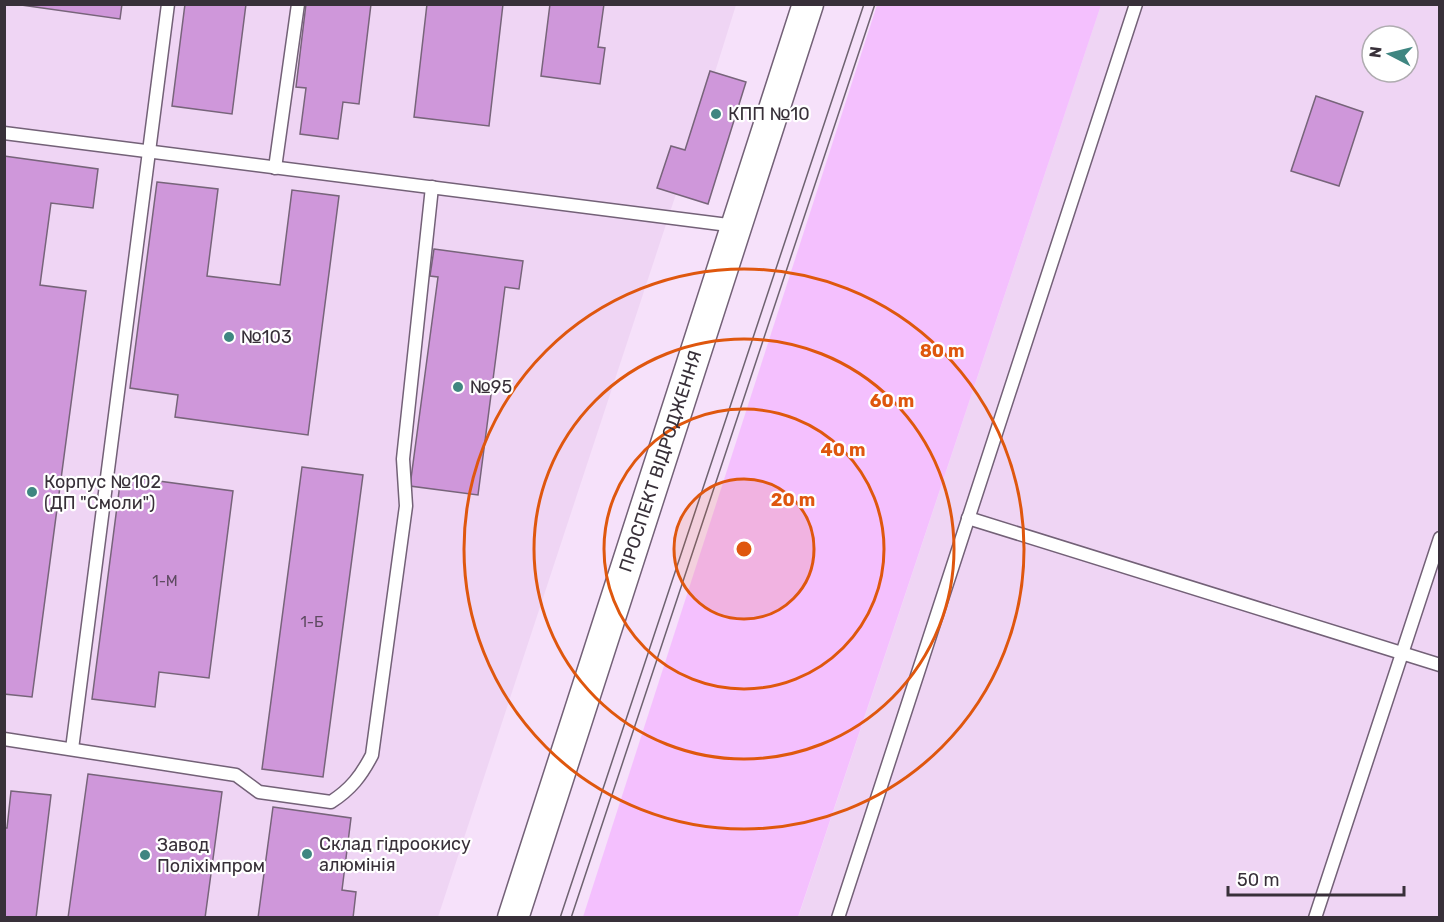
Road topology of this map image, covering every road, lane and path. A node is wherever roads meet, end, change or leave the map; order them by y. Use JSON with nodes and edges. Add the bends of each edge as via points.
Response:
{"nodes":[{"id":1,"x":168,"y":4,"type":"edge"},
{"id":2,"x":298,"y":4,"type":"edge"},
{"id":3,"x":808,"y":4,"type":"edge"},
{"id":4,"x":1136,"y":4,"type":"edge"},
{"id":5,"x":4,"y":133,"type":"edge"},
{"id":6,"x":151,"y":152,"type":"junction"},
{"id":7,"x":275,"y":168,"type":"junction"},
{"id":8,"x":432,"y":188,"type":"junction"},
{"id":9,"x":736,"y":226,"type":"junction"},
{"id":10,"x":968,"y":518,"type":"junction"},
{"id":11,"x":1440,"y":538,"type":"edge"},
{"id":12,"x":1402,"y":654,"type":"junction"},
{"id":13,"x":1440,"y":665,"type":"edge"},
{"id":14,"x":4,"y":738,"type":"edge"},
{"id":15,"x":72,"y":749,"type":"junction"},
{"id":16,"x":513,"y":918,"type":"edge"},
{"id":17,"x":837,"y":918,"type":"edge"},
{"id":18,"x":1315,"y":918,"type":"edge"}],
"edges":[{"from":1,"to":6,"type":"lane"},
{"from":2,"to":7,"type":"lane"},
{"from":3,"to":9,"type":"street","name":"ПРОСПЕКТ ВІДРОДЖЕННЯ"},
{"from":4,"to":10,"type":"lane"},
{"from":5,"to":6,"type":"lane"},
{"from":6,"to":7,"type":"lane"},
{"from":6,"to":15,"type":"lane"},
{"from":7,"to":8,"type":"lane"},
{"from":8,"to":9,"type":"lane"},
{"from":8,"to":15,"type":"lane","via":[[403,459],[406,506],[372,755],[362,773],[350,789],[331,802],[259,792],[236,775]]},
{"from":9,"to":16,"type":"street","name":"ПРОСПЕКТ ВІДРОДЖЕННЯ"},
{"from":10,"to":12,"type":"lane"},
{"from":10,"to":17,"type":"lane"},
{"from":11,"to":12,"type":"lane"},
{"from":12,"to":13,"type":"lane"},
{"from":12,"to":18,"type":"lane"},
{"from":14,"to":15,"type":"lane"}]}
